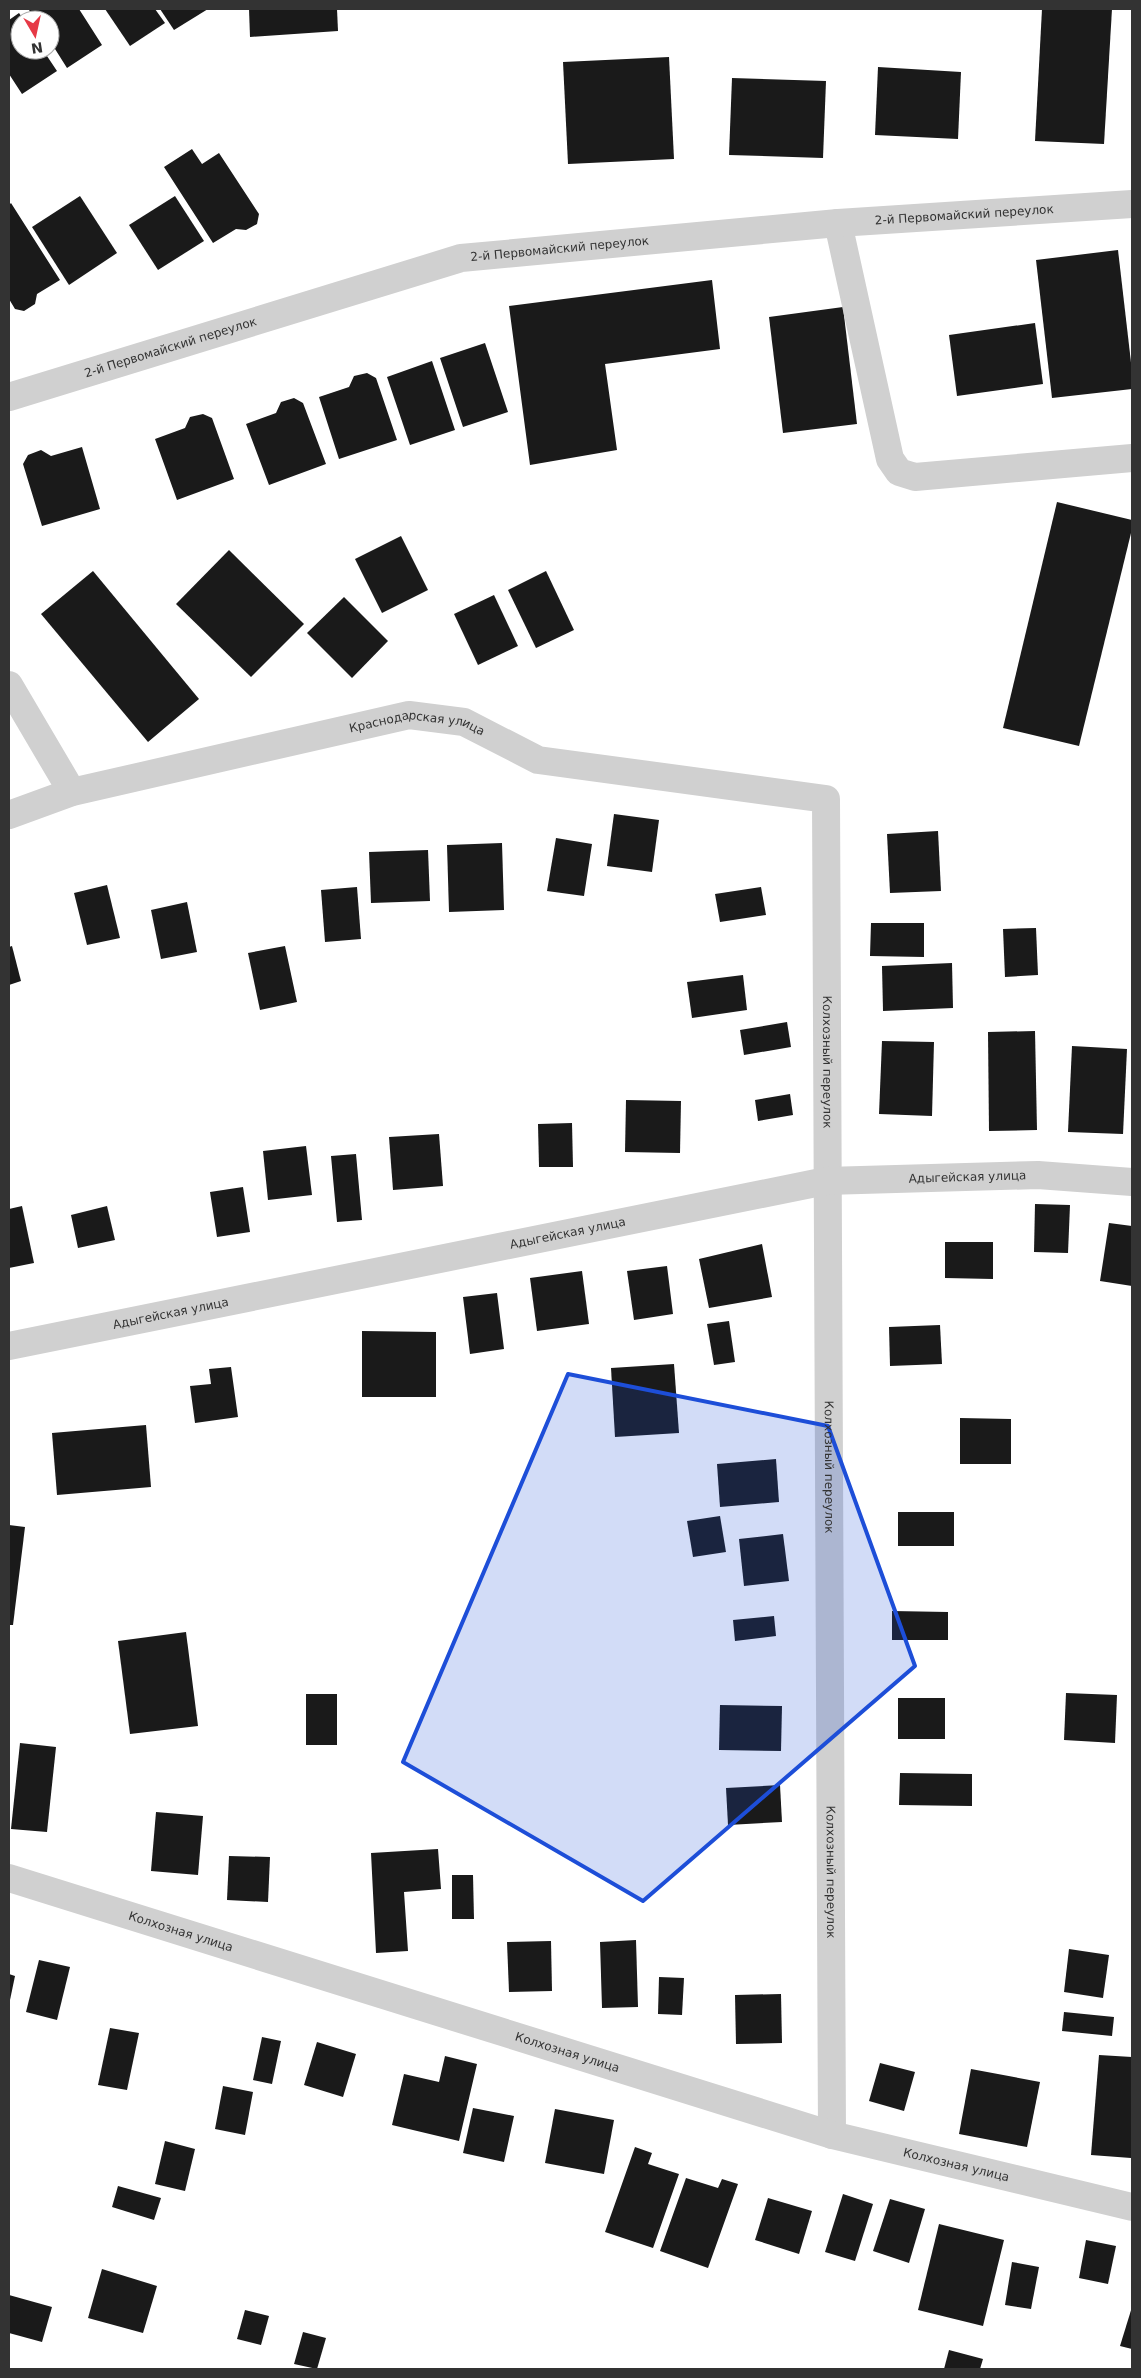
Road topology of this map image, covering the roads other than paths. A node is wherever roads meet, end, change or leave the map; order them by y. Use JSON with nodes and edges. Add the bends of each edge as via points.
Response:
{"nodes":[{"id":1,"x":1132,"y":204,"type":"edge"},
{"id":2,"x":838,"y":223,"type":"junction"},
{"id":3,"x":9,"y":397,"type":"edge"},
{"id":4,"x":1132,"y":458,"type":"edge"},
{"id":5,"x":9,"y":685,"type":"edge"},
{"id":6,"x":72,"y":792,"type":"junction"},
{"id":7,"x":826,"y":799,"type":"joint"},
{"id":8,"x":9,"y":815,"type":"edge"},
{"id":9,"x":826,"y":1182,"type":"junction"},
{"id":10,"x":1132,"y":1182,"type":"edge"},
{"id":11,"x":9,"y":1346,"type":"edge"},
{"id":12,"x":9,"y":1878,"type":"edge"},
{"id":13,"x":832,"y":2134,"type":"junction"},
{"id":14,"x":1132,"y":2207,"type":"edge"}],
"edges":[{"from":1,"to":2,"type":"street","name":"2-й Первомайский переулок"},
{"from":2,"to":3,"type":"street","name":"2-й Первомайский переулок","via":[[461,258]]},
{"from":2,"to":4,"type":"street","via":[[890,459],[899,472],[915,477]]},
{"from":5,"to":6,"type":"street"},
{"from":6,"to":7,"type":"street","name":"Краснодарская улица","via":[[409,715],[464,722],[538,760]]},
{"from":6,"to":8,"type":"street","name":"Краснодарская улица"},
{"from":7,"to":9,"type":"street","name":"Колхозный переулок"},
{"from":9,"to":10,"type":"street","name":"Адыгейская улица","via":[[1038,1175]]},
{"from":9,"to":11,"type":"street","name":"Адыгейская улица"},
{"from":9,"to":13,"type":"street","name":"Колхозный переулок"},
{"from":12,"to":13,"type":"street","name":"Колхозная улица"},
{"from":13,"to":14,"type":"street","name":"Колхозная улица"}]}
